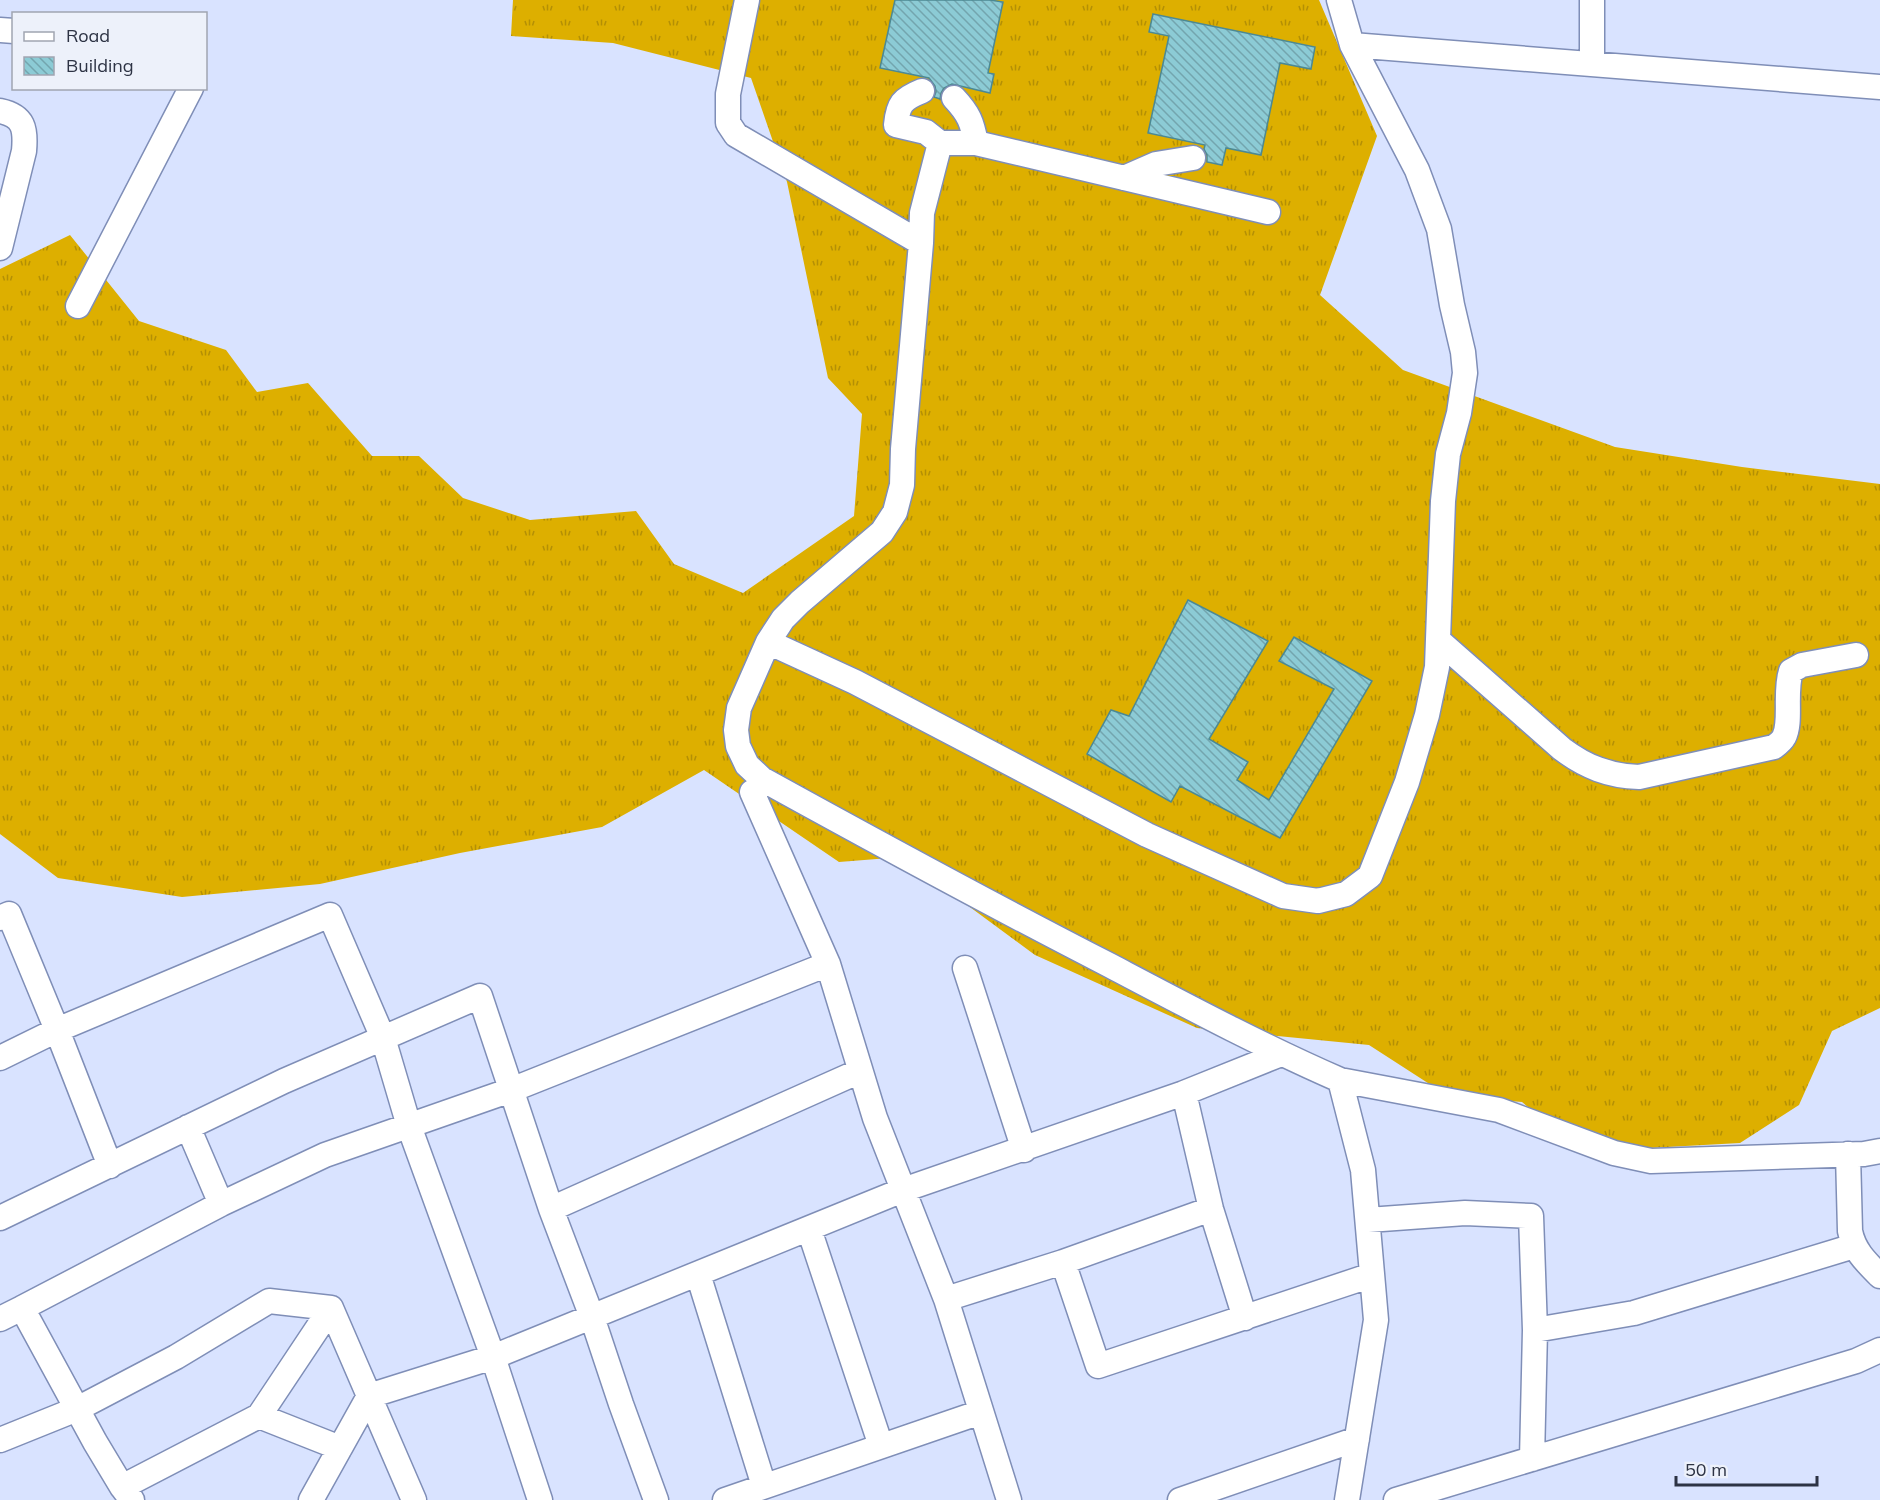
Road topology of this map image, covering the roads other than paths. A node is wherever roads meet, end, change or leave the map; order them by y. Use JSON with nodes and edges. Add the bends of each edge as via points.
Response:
{"nodes":[{"id":1,"x":747,"y":0,"type":"edge"},
{"id":2,"x":1339,"y":0,"type":"edge"},
{"id":3,"x":1592,"y":0,"type":"edge"},
{"id":4,"x":1352,"y":45,"type":"junction"},
{"id":5,"x":1592,"y":64,"type":"junction"},
{"id":6,"x":1880,"y":87,"type":"edge"},
{"id":7,"x":190,"y":90,"type":"edge"},
{"id":8,"x":922,"y":92,"type":"dead end"},
{"id":9,"x":954,"y":98,"type":"dead end"},
{"id":10,"x":0,"y":111,"type":"edge"},
{"id":11,"x":940,"y":143,"type":"junction"},
{"id":12,"x":976,"y":143,"type":"junction"},
{"id":13,"x":1193,"y":158,"type":"dead end"},
{"id":14,"x":1124,"y":178,"type":"junction"},
{"id":15,"x":1268,"y":212,"type":"dead end"},
{"id":16,"x":921,"y":243,"type":"junction"},
{"id":17,"x":0,"y":248,"type":"edge"},
{"id":18,"x":78,"y":306,"type":"dead end"},
{"id":19,"x":1438,"y":640,"type":"junction"},
{"id":20,"x":768,"y":642,"type":"junction"},
{"id":21,"x":1856,"y":655,"type":"dead end"},
{"id":22,"x":752,"y":792,"type":"dead end"},
{"id":23,"x":0,"y":918,"type":"edge"},
{"id":24,"x":828,"y":964,"type":"junction"},
{"id":25,"x":965,"y":968,"type":"dead end"},
{"id":26,"x":57,"y":1030,"type":"junction"},
{"id":27,"x":383,"y":1038,"type":"junction"},
{"id":28,"x":1281,"y":1054,"type":"junction"},
{"id":29,"x":0,"y":1058,"type":"edge"},
{"id":30,"x":860,"y":1071,"type":"junction"},
{"id":31,"x":1340,"y":1080,"type":"junction"},
{"id":32,"x":512,"y":1090,"type":"junction"},
{"id":33,"x":1184,"y":1093,"type":"junction"},
{"id":34,"x":409,"y":1126,"type":"junction"},
{"id":35,"x":188,"y":1127,"type":"junction"},
{"id":36,"x":1024,"y":1149,"type":"junction"},
{"id":37,"x":1880,"y":1151,"type":"edge"},
{"id":38,"x":1848,"y":1154,"type":"junction"},
{"id":39,"x":110,"y":1166,"type":"junction"},
{"id":40,"x":903,"y":1190,"type":"junction"},
{"id":41,"x":221,"y":1204,"type":"junction"},
{"id":42,"x":551,"y":1209,"type":"junction"},
{"id":43,"x":1211,"y":1209,"type":"junction"},
{"id":44,"x":0,"y":1218,"type":"edge"},
{"id":45,"x":1368,"y":1220,"type":"junction"},
{"id":46,"x":809,"y":1228,"type":"junction"},
{"id":47,"x":1854,"y":1246,"type":"junction"},
{"id":48,"x":1063,"y":1262,"type":"junction"},
{"id":49,"x":698,"y":1274,"type":"junction"},
{"id":50,"x":1372,"y":1275,"type":"junction"},
{"id":51,"x":1880,"y":1276,"type":"edge"},
{"id":52,"x":946,"y":1299,"type":"junction"},
{"id":53,"x":21,"y":1308,"type":"junction"},
{"id":54,"x":331,"y":1308,"type":"junction"},
{"id":55,"x":592,"y":1317,"type":"junction"},
{"id":56,"x":1245,"y":1317,"type":"junction"},
{"id":57,"x":0,"y":1319,"type":"edge"},
{"id":58,"x":1534,"y":1330,"type":"junction"},
{"id":59,"x":1880,"y":1350,"type":"edge"},
{"id":60,"x":493,"y":1357,"type":"junction"},
{"id":61,"x":369,"y":1396,"type":"junction"},
{"id":62,"x":77,"y":1409,"type":"junction"},
{"id":63,"x":981,"y":1412,"type":"junction"},
{"id":64,"x":259,"y":1416,"type":"junction"},
{"id":65,"x":1357,"y":1439,"type":"junction"},
{"id":66,"x":0,"y":1440,"type":"edge"},
{"id":67,"x":881,"y":1446,"type":"junction"},
{"id":68,"x":340,"y":1448,"type":"junction"},
{"id":69,"x":1532,"y":1459,"type":"junction"},
{"id":70,"x":764,"y":1486,"type":"junction"},
{"id":71,"x":127,"y":1493,"type":"edge"},
{"id":72,"x":311,"y":1500,"type":"edge"},
{"id":73,"x":414,"y":1500,"type":"edge"},
{"id":74,"x":540,"y":1500,"type":"edge"},
{"id":75,"x":657,"y":1500,"type":"edge"},
{"id":76,"x":725,"y":1500,"type":"edge"},
{"id":77,"x":1009,"y":1500,"type":"edge"},
{"id":78,"x":1180,"y":1500,"type":"edge"},
{"id":79,"x":1347,"y":1500,"type":"edge"},
{"id":80,"x":1396,"y":1500,"type":"edge"}],
"edges":[{"from":1,"to":16,"type":"street","via":[[728,94],[728,123],[736,135]]},
{"from":2,"to":4,"type":"street"},
{"from":3,"to":5,"type":"street"},
{"from":4,"to":5,"type":"street"},
{"from":4,"to":19,"type":"street","via":[[1417,170],[1438,229],[1463,352],[1465,373],[1448,454],[1443,501]]},
{"from":5,"to":6,"type":"street"},
{"from":7,"to":18,"type":"street"},
{"from":8,"to":11,"type":"street","via":[[909,96],[897,110],[896,125],[926,132]]},
{"from":9,"to":12,"type":"street","via":[[967,112]]},
{"from":10,"to":17,"type":"street","via":[[17,118],[25,137]]},
{"from":11,"to":12,"type":"street"},
{"from":11,"to":16,"type":"street","via":[[922,213]]},
{"from":12,"to":14,"type":"street"},
{"from":13,"to":14,"type":"street","via":[[1156,164]]},
{"from":14,"to":15,"type":"street"},
{"from":16,"to":20,"type":"street","via":[[902,485],[895,512],[882,532],[783,619]]},
{"from":19,"to":20,"type":"street","via":[[1427,715],[1407,782],[1370,876],[1346,894],[1318,901],[1283,896],[1147,835],[855,682]]},
{"from":19,"to":21,"type":"street","via":[[1579,762],[1617,776],[1639,777],[1774,747],[1783,740],[1787,729],[1787,682],[1791,671],[1802,664]]},
{"from":20,"to":28,"type":"street","via":[[739,708],[736,730],[747,765],[762,778],[902,857]]},
{"from":22,"to":24,"type":"street"},
{"from":23,"to":26,"type":"street","via":[[9,914]]},
{"from":24,"to":30,"type":"street"},
{"from":24,"to":32,"type":"street"},
{"from":25,"to":36,"type":"street"},
{"from":26,"to":27,"type":"street","via":[[330,915]]},
{"from":26,"to":29,"type":"street"},
{"from":26,"to":39,"type":"street"},
{"from":27,"to":32,"type":"street","via":[[480,996]]},
{"from":27,"to":34,"type":"street"},
{"from":27,"to":35,"type":"street"},
{"from":28,"to":31,"type":"street"},
{"from":28,"to":33,"type":"street"},
{"from":30,"to":40,"type":"street"},
{"from":30,"to":42,"type":"street"},
{"from":31,"to":38,"type":"street","via":[[1499,1110],[1636,1159]]},
{"from":31,"to":45,"type":"street","via":[[1363,1170]]},
{"from":32,"to":34,"type":"street"},
{"from":32,"to":42,"type":"street"},
{"from":33,"to":36,"type":"street"},
{"from":33,"to":43,"type":"street"},
{"from":34,"to":41,"type":"street","via":[[325,1155]]},
{"from":34,"to":60,"type":"street"},
{"from":35,"to":39,"type":"street"},
{"from":35,"to":41,"type":"street"},
{"from":36,"to":40,"type":"street"},
{"from":37,"to":38,"type":"street"},
{"from":38,"to":47,"type":"street","via":[[1850,1231]]},
{"from":39,"to":44,"type":"street"},
{"from":40,"to":46,"type":"street"},
{"from":40,"to":52,"type":"street"},
{"from":41,"to":53,"type":"street"},
{"from":42,"to":55,"type":"street"},
{"from":43,"to":48,"type":"street"},
{"from":43,"to":56,"type":"street"},
{"from":45,"to":50,"type":"street"},
{"from":45,"to":58,"type":"street","via":[[1465,1213],[1531,1216]]},
{"from":46,"to":49,"type":"street"},
{"from":46,"to":67,"type":"street"},
{"from":47,"to":51,"type":"street"},
{"from":47,"to":58,"type":"street","via":[[1634,1313]]},
{"from":48,"to":52,"type":"street"},
{"from":48,"to":56,"type":"street","via":[[1098,1366]]},
{"from":49,"to":55,"type":"street"},
{"from":49,"to":70,"type":"street"},
{"from":50,"to":56,"type":"street"},
{"from":50,"to":65,"type":"street","via":[[1376,1320]]},
{"from":52,"to":63,"type":"street"},
{"from":53,"to":57,"type":"street"},
{"from":53,"to":62,"type":"street"},
{"from":54,"to":61,"type":"street"},
{"from":54,"to":62,"type":"street","via":[[269,1301],[176,1357]]},
{"from":54,"to":64,"type":"street"},
{"from":55,"to":60,"type":"street"},
{"from":55,"to":75,"type":"street"},
{"from":58,"to":69,"type":"street"},
{"from":59,"to":69,"type":"street","via":[[1856,1361]]},
{"from":60,"to":61,"type":"street"},
{"from":60,"to":74,"type":"street"},
{"from":61,"to":68,"type":"street"},
{"from":61,"to":73,"type":"street"},
{"from":62,"to":66,"type":"street"},
{"from":62,"to":71,"type":"street"},
{"from":63,"to":67,"type":"street"},
{"from":63,"to":77,"type":"street"},
{"from":64,"to":68,"type":"street"},
{"from":64,"to":71,"type":"street"},
{"from":65,"to":78,"type":"street"},
{"from":65,"to":79,"type":"street"},
{"from":67,"to":70,"type":"street"},
{"from":68,"to":72,"type":"street"},
{"from":69,"to":80,"type":"street"},
{"from":70,"to":76,"type":"street"}]}
